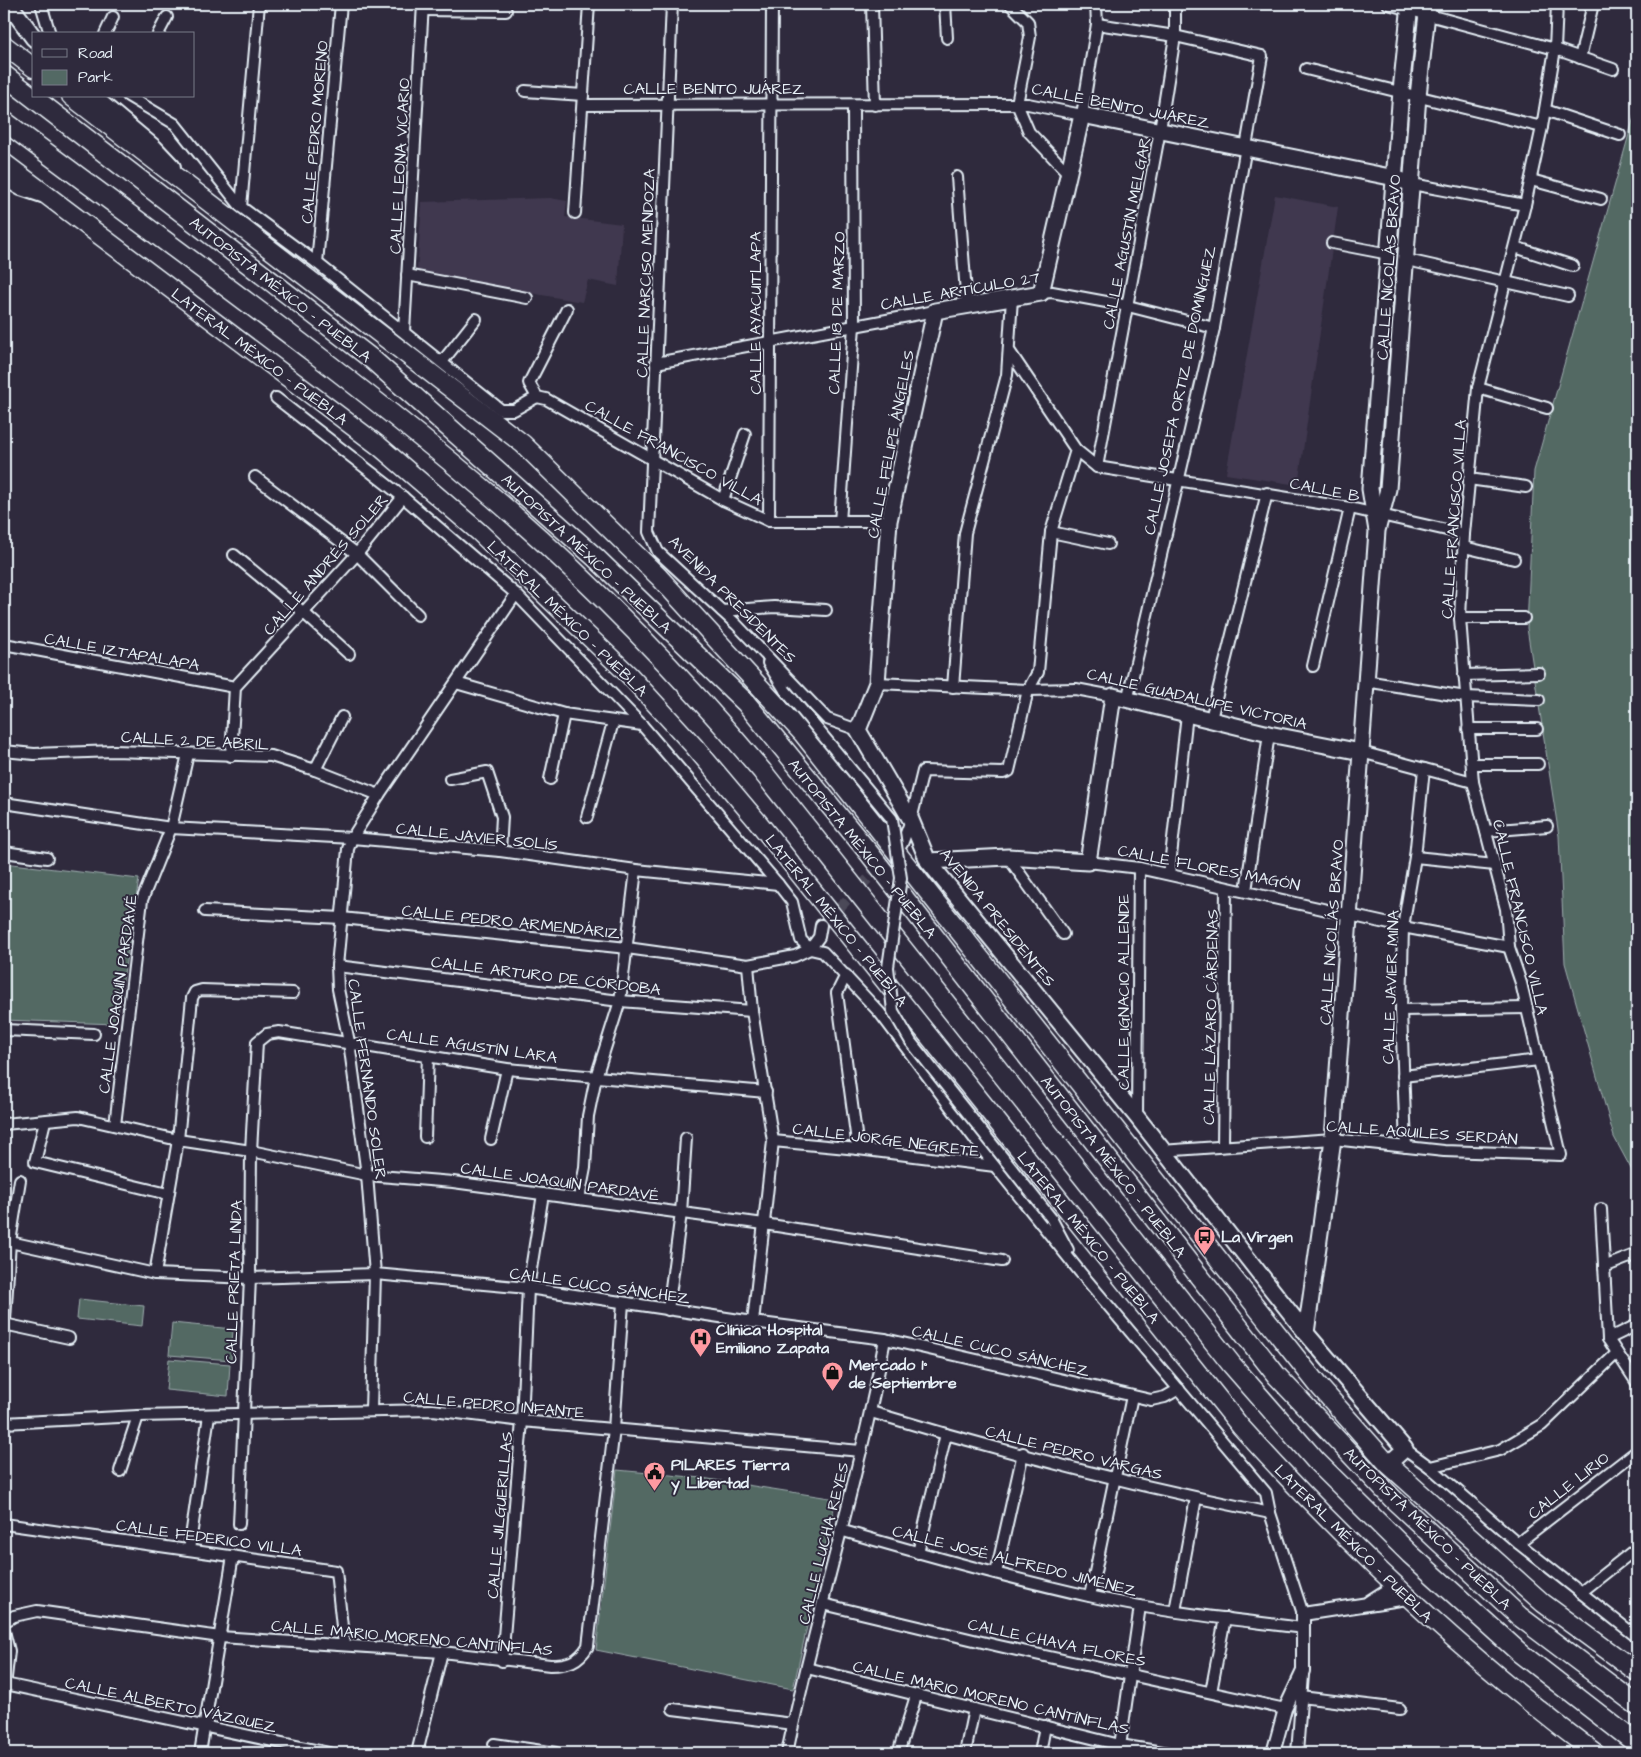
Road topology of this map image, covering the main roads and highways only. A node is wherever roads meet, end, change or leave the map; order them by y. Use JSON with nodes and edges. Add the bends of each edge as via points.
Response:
{"nodes":[{"id":1,"x":9,"y":4,"type":"edge"},
{"id":2,"x":1410,"y":6,"type":"edge"},
{"id":3,"x":1427,"y":8,"type":"edge"},
{"id":4,"x":32,"y":35,"type":"edge"},
{"id":5,"x":4,"y":45,"type":"edge"},
{"id":6,"x":32,"y":66,"type":"edge"},
{"id":7,"x":4,"y":75,"type":"edge"},
{"id":8,"x":32,"y":97,"type":"edge"},
{"id":9,"x":34,"y":98,"type":"edge"},
{"id":10,"x":74,"y":98,"type":"edge"},
{"id":11,"x":94,"y":98,"type":"edge"},
{"id":12,"x":4,"y":121,"type":"edge"},
{"id":13,"x":4,"y":163,"type":"edge"},
{"id":14,"x":4,"y":177,"type":"edge"},
{"id":15,"x":1395,"y":178,"type":"junction"},
{"id":16,"x":1412,"y":184,"type":"junction"},
{"id":17,"x":196,"y":192,"type":"junction"},
{"id":18,"x":45,"y":195,"type":"junction"},
{"id":19,"x":1041,"y":293,"type":"joint"},
{"id":20,"x":935,"y":311,"type":"joint"},
{"id":21,"x":1378,"y":515,"type":"junction"},
{"id":22,"x":1120,"y":698,"type":"joint"},
{"id":23,"x":858,"y":730,"type":"joint"},
{"id":24,"x":1361,"y":752,"type":"junction"},
{"id":25,"x":928,"y":860,"type":"junction"},
{"id":26,"x":1088,"y":862,"type":"joint"},
{"id":27,"x":1306,"y":1333,"type":"junction"},
{"id":28,"x":1388,"y":1464,"type":"junction"},
{"id":29,"x":1637,"y":1672,"type":"edge"},
{"id":30,"x":1637,"y":1705,"type":"edge"},
{"id":31,"x":1637,"y":1744,"type":"edge"},
{"id":32,"x":1595,"y":1753,"type":"edge"}],
"edges":[{"from":1,"to":4,"type":"main road"},
{"from":2,"to":15,"type":"main road","name":"CALLE NICOLÁS BRAVO"},
{"from":3,"to":16,"type":"main road","name":"CALLE NICOLÁS BRAVO"},
{"from":5,"to":6,"type":"highway"},
{"from":7,"to":8,"type":"highway","name":"AUTOPISTA MÉXICO - PUEBLA"},
{"from":9,"to":30,"type":"highway","name":"AUTOPISTA MÉXICO - PUEBLA","via":[[373,360],[596,558],[746,703],[869,853],[1277,1376],[1392,1498],[1505,1603]]},
{"from":10,"to":17,"type":"highway"},
{"from":11,"to":17,"type":"main road","via":[[154,148]]},
{"from":12,"to":31,"type":"highway","name":"AUTOPISTA MÉXICO - PUEBLA","via":[[428,443],[503,506],[608,605],[712,712],[762,771],[1232,1365],[1316,1462],[1410,1554],[1520,1654]]},
{"from":13,"to":18,"type":"highway","name":"LATERAL MÉXICO - PUEBLA"},
{"from":14,"to":18,"type":"main road"},
{"from":15,"to":16,"type":"main road","name":"CALLE BENITO JUÁREZ"},
{"from":15,"to":19,"type":"main road","name":"CALLE BENITO JUÁREZ","via":[[1082,115]]},
{"from":15,"to":21,"type":"main road","name":"CALLE NICOLÁS BRAVO","via":[[1370,489]]},
{"from":16,"to":21,"type":"main road","name":"CALLE NICOLÁS BRAVO","via":[[1388,489]]},
{"from":17,"to":28,"type":"highway","via":[[523,444],[636,555],[803,734],[1318,1385]]},
{"from":18,"to":32,"type":"highway","name":"LATERAL MÉXICO - PUEBLA","via":[[379,446],[480,532],[629,675],[694,745],[758,822],[1241,1428],[1331,1525],[1406,1598],[1497,1678]]},
{"from":19,"to":20,"type":"main road","name":"CALLE ARTÍCULO 27"},
{"from":20,"to":23,"type":"main road","name":"CALLE FELIPE ÁNGELES","via":[[889,521],[878,683]]},
{"from":21,"to":24,"type":"main road","name":"CALLE NICOLÁS BRAVO"},
{"from":22,"to":24,"type":"main road","name":"CALLE GUADALUPE VICTORIA","via":[[1269,734]]},
{"from":22,"to":26,"type":"main road","name":"CALLE JOSEFA ORTIZ DE DOMÍNGUEZ"},
{"from":23,"to":25,"type":"main road","name":"AVENIDA PRESIDENTES","via":[[911,820]]},
{"from":24,"to":27,"type":"main road","name":"CALLE NICOLÁS BRAVO","via":[[1333,1139]]},
{"from":25,"to":26,"type":"main road","name":"CALLE FLORES MAGÓN","via":[[1008,857]]},
{"from":25,"to":27,"type":"main road","name":"AVENIDA PRESIDENTES"},
{"from":27,"to":28,"type":"main road","name":"AVENIDA PRESIDENTES","via":[[1406,1449]]},
{"from":28,"to":29,"type":"highway","via":[[1542,1603]]}]}
